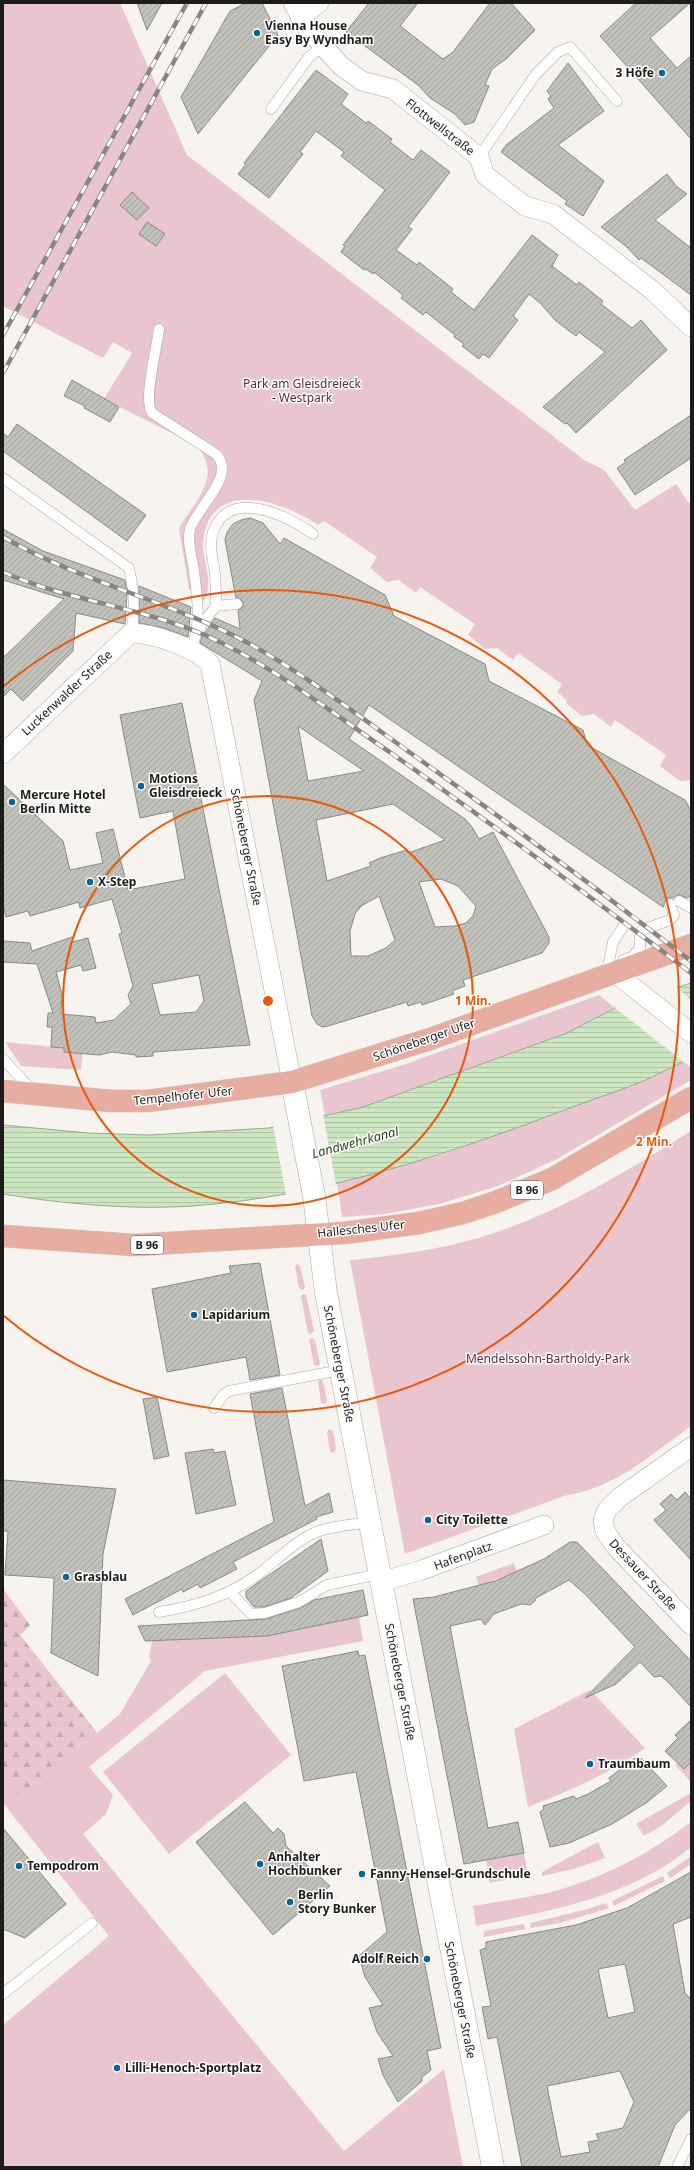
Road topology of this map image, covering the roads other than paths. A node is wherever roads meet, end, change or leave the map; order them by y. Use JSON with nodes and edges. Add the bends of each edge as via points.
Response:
{"nodes":[{"id":1,"x":319,"y":3,"type":"edge"},
{"id":2,"x":297,"y":10,"type":"edge"},
{"id":3,"x":322,"y":46,"type":"junction"},
{"id":4,"x":617,"y":101,"type":"dead end"},
{"id":5,"x":271,"y":109,"type":"dead end"},
{"id":6,"x":479,"y":157,"type":"junction"},
{"id":7,"x":691,"y":327,"type":"edge"},
{"id":8,"x":159,"y":329,"type":"dead end"},
{"id":9,"x":3,"y":478,"type":"edge"},
{"id":10,"x":312,"y":534,"type":"dead end"},
{"id":11,"x":237,"y":604,"type":"dead end"},
{"id":12,"x":216,"y":606,"type":"junction"},
{"id":13,"x":131,"y":633,"type":"junction"},
{"id":14,"x":194,"y":642,"type":"junction"},
{"id":15,"x":3,"y":754,"type":"edge"},
{"id":16,"x":691,"y":908,"type":"edge"},
{"id":17,"x":623,"y":927,"type":"dead end"},
{"id":18,"x":691,"y":945,"type":"edge"},
{"id":19,"x":611,"y":974,"type":"junction"},
{"id":20,"x":691,"y":1033,"type":"edge"},
{"id":21,"x":3,"y":1059,"type":"edge"},
{"id":22,"x":292,"y":1082,"type":"junction"},
{"id":23,"x":3,"y":1091,"type":"edge"},
{"id":24,"x":36,"y":1094,"type":"junction"},
{"id":25,"x":691,"y":1098,"type":"edge"},
{"id":26,"x":319,"y":1234,"type":"junction"},
{"id":27,"x":3,"y":1236,"type":"edge"},
{"id":28,"x":340,"y":1370,"type":"junction"},
{"id":29,"x":214,"y":1408,"type":"dead end"},
{"id":30,"x":691,"y":1447,"type":"edge"},
{"id":31,"x":369,"y":1522,"type":"junction"},
{"id":32,"x":544,"y":1525,"type":"dead end"},
{"id":33,"x":379,"y":1578,"type":"junction"},
{"id":34,"x":230,"y":1592,"type":"junction"},
{"id":35,"x":159,"y":1612,"type":"dead end"},
{"id":36,"x":691,"y":1625,"type":"edge"},
{"id":37,"x":92,"y":1923,"type":"dead end"},
{"id":38,"x":3,"y":1994,"type":"edge"},
{"id":39,"x":691,"y":2139,"type":"edge"},
{"id":40,"x":493,"y":2167,"type":"edge"},
{"id":41,"x":677,"y":2167,"type":"edge"}],
"edges":[{"from":1,"to":2,"type":"street"},
{"from":2,"to":3,"type":"street","name":"Flottwellstraße"},
{"from":3,"to":5,"type":"lane","via":[[308,57]]},
{"from":3,"to":6,"type":"street","name":"Flottwellstraße","via":[[341,66],[362,82],[393,89]]},
{"from":4,"to":6,"type":"lane","via":[[570,48],[558,52],[536,74]]},
{"from":6,"to":7,"type":"street","name":"Flottwellstraße","via":[[484,175],[525,206],[553,214],[652,290]]},
{"from":8,"to":14,"type":"lane","via":[[150,382],[149,409],[221,459],[219,481],[190,529],[197,592]]},
{"from":9,"to":13,"type":"lane","via":[[129,568],[134,602]]},
{"from":10,"to":12,"type":"lane","via":[[301,526],[260,508],[231,510],[220,520],[212,533]]},
{"from":11,"to":12,"type":"lane"},
{"from":12,"to":14,"type":"lane","via":[[202,624]]},
{"from":13,"to":14,"type":"street","name":"Schöneberger Straße"},
{"from":13,"to":15,"type":"street","name":"Luckenwalder Straße"},
{"from":14,"to":22,"type":"street","name":"Schöneberger Straße","via":[[212,671]]},
{"from":16,"to":19,"type":"lane","via":[[675,902],[674,915],[670,920],[642,930],[640,948],[632,957],[616,965]]},
{"from":17,"to":19,"type":"lane","via":[[613,942]]},
{"from":18,"to":19,"type":"main road","name":"Schöneberger Ufer"},
{"from":19,"to":20,"type":"street"},
{"from":19,"to":22,"type":"main road","name":"Schöneberger Ufer","via":[[430,1039]]},
{"from":21,"to":24,"type":"lane"},
{"from":22,"to":24,"type":"main road","name":"Tempelhofer Ufer","via":[[148,1101],[111,1101]]},
{"from":22,"to":26,"type":"street","name":"Schöneberger Straße"},
{"from":23,"to":24,"type":"main road","name":"Tempelhofer Ufer"},
{"from":25,"to":26,"type":"main road","name":"Hallesches Ufer","number":"B 96","via":[[552,1179],[496,1202],[419,1223]]},
{"from":26,"to":27,"type":"main road","name":"Hallesches Ufer","number":"B 96","via":[[134,1246]]},
{"from":26,"to":28,"type":"street","name":"Schöneberger Straße","via":[[321,1265]]},
{"from":28,"to":29,"type":"lane","via":[[226,1392]]},
{"from":28,"to":31,"type":"street","name":"Schöneberger Straße"},
{"from":30,"to":36,"type":"street","name":"Dessauer Straße","via":[[620,1497],[607,1510],[603,1520],[605,1531],[616,1547]]},
{"from":31,"to":33,"type":"street","name":"Schöneberger Straße"},
{"from":31,"to":34,"type":"lane","via":[[339,1526],[312,1534],[259,1574]]},
{"from":32,"to":33,"type":"street","name":"Hafenplatz","via":[[419,1571]]},
{"from":33,"to":34,"type":"lane","via":[[327,1586],[298,1602],[265,1613],[251,1614]]},
{"from":33,"to":40,"type":"street","name":"Schöneberger Straße"},
{"from":34,"to":35,"type":"lane","via":[[194,1606]]},
{"from":37,"to":38,"type":"lane"},
{"from":39,"to":41,"type":"lane"}]}
